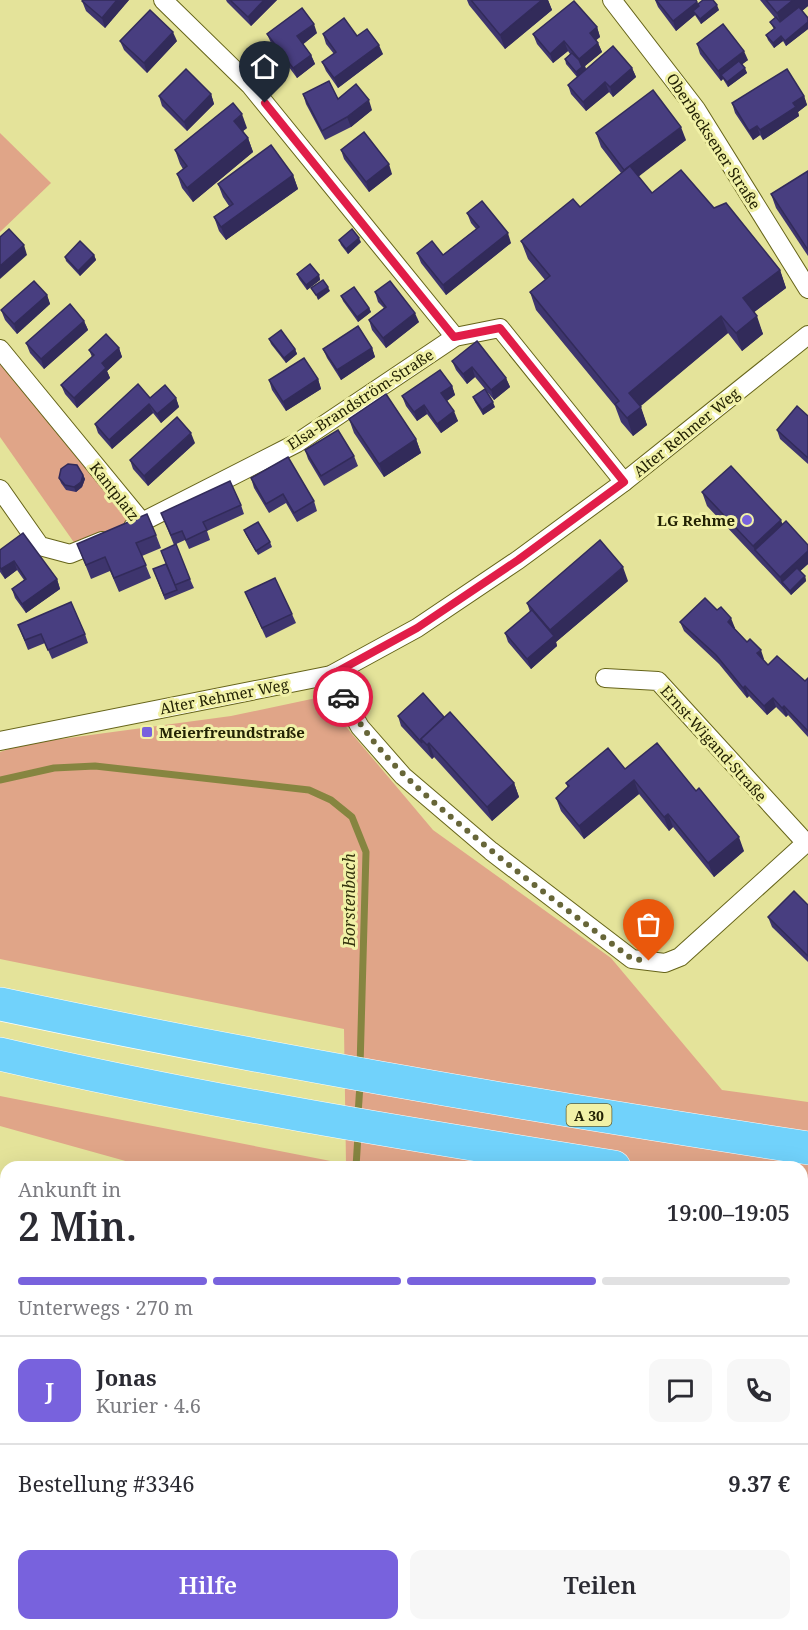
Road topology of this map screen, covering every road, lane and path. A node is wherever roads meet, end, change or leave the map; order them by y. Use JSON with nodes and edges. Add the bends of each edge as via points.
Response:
{"nodes":[{"id":1,"x":163,"y":0,"type":"edge"},
{"id":2,"x":612,"y":0,"type":"edge"},
{"id":3,"x":808,"y":289,"type":"edge"},
{"id":4,"x":808,"y":335,"type":"edge"},
{"id":5,"x":454,"y":337,"type":"junction"},
{"id":6,"x":0,"y":349,"type":"edge"},
{"id":7,"x":624,"y":482,"type":"junction"},
{"id":8,"x":0,"y":489,"type":"edge"},
{"id":9,"x":142,"y":522,"type":"junction"},
{"id":10,"x":331,"y":675,"type":"junction"},
{"id":11,"x":605,"y":678,"type":"dead end"},
{"id":12,"x":0,"y":741,"type":"edge"},
{"id":13,"x":807,"y":842,"type":"edge"},
{"id":14,"x":0,"y":1004,"type":"edge"},
{"id":15,"x":0,"y":1054,"type":"edge"},
{"id":16,"x":808,"y":1148,"type":"edge"},
{"id":17,"x":577,"y":1161,"type":"edge"}],
"edges":[{"from":1,"to":5,"type":"street","via":[[250,85]]},
{"from":2,"to":3,"type":"street","name":"Oberbecksener Straße","via":[[696,109]]},
{"from":4,"to":7,"type":"street","name":"Alter Rehmer Weg"},
{"from":5,"to":7,"type":"street","name":"Elsa-Brandström-Straße","via":[[500,328]]},
{"from":5,"to":9,"type":"street","name":"Elsa-Brandström-Straße","via":[[297,443]]},
{"from":6,"to":9,"type":"street","name":"Kantplatz"},
{"from":7,"to":10,"type":"street","name":"Alter Rehmer Weg","via":[[417,628]]},
{"from":8,"to":9,"type":"street","name":"Kantplatz","via":[[40,546],[70,555]]},
{"from":10,"to":12,"type":"street","name":"Alter Rehmer Weg"},
{"from":10,"to":13,"type":"street","via":[[360,727],[403,776],[491,851],[632,959],[665,963],[681,957]]},
{"from":11,"to":13,"type":"street","name":"Ernst-Wigand-Straße","via":[[658,681]]},
{"from":14,"to":16,"type":"highway","number":"A 30","via":[[363,1077]]},
{"from":15,"to":17,"type":"highway","via":[[108,1079],[360,1126]]}]}
